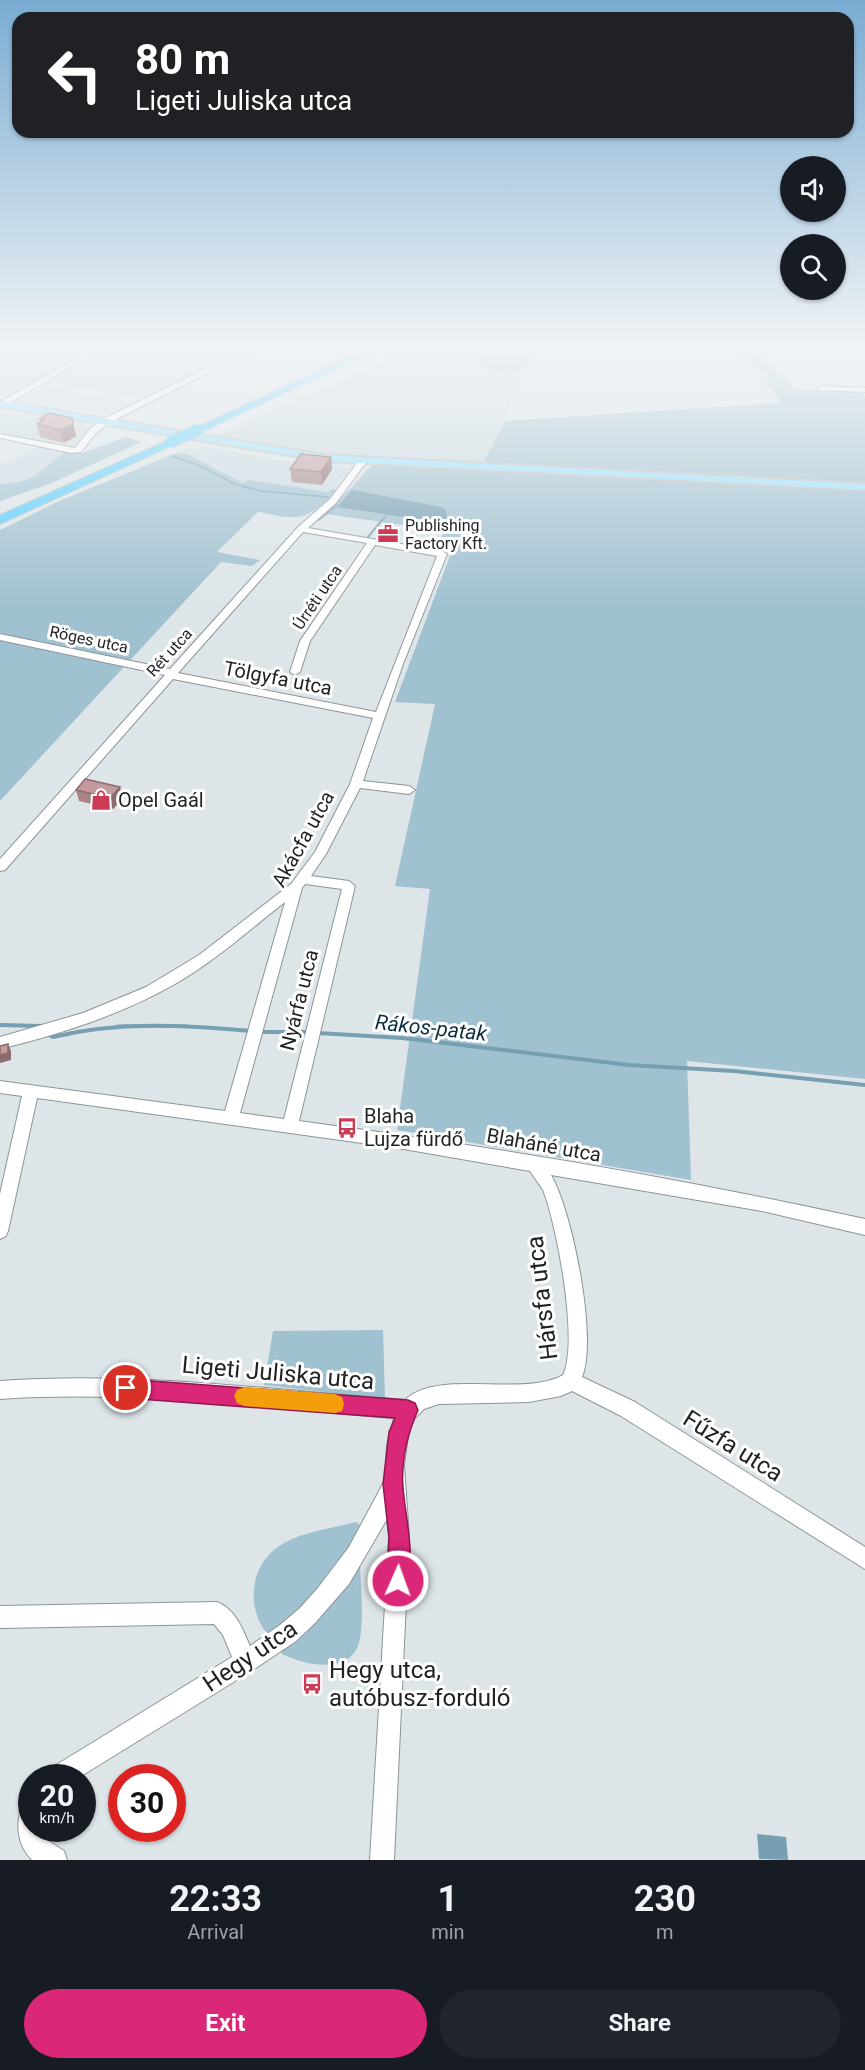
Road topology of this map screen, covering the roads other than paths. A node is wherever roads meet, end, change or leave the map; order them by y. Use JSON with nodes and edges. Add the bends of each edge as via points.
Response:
{"nodes":[{"id":1,"x":90,"y":435,"type":"edge"},
{"id":2,"x":179,"y":435,"type":"edge"},
{"id":3,"x":200,"y":435,"type":"edge"},
{"id":4,"x":0,"y":436,"type":"edge"},
{"id":5,"x":167,"y":440,"type":"junction"},
{"id":6,"x":363,"y":461,"type":"junction"},
{"id":7,"x":865,"y":488,"type":"edge"},
{"id":8,"x":0,"y":513,"type":"edge"},
{"id":9,"x":0,"y":520,"type":"edge"},
{"id":10,"x":301,"y":529,"type":"junction"},
{"id":11,"x":372,"y":542,"type":"junction"},
{"id":12,"x":0,"y":637,"type":"edge"},
{"id":13,"x":296,"y":672,"type":"dead end"},
{"id":14,"x":171,"y":674,"type":"junction"},
{"id":15,"x":379,"y":716,"type":"junction"},
{"id":16,"x":356,"y":784,"type":"junction"},
{"id":17,"x":409,"y":790,"type":"dead end"},
{"id":18,"x":0,"y":867,"type":"edge"},
{"id":19,"x":299,"y":883,"type":"junction"},
{"id":20,"x":0,"y":1043,"type":"edge"},
{"id":21,"x":0,"y":1087,"type":"edge"},
{"id":22,"x":31,"y":1091,"type":"junction"},
{"id":23,"x":231,"y":1117,"type":"junction"},
{"id":24,"x":290,"y":1125,"type":"junction"},
{"id":25,"x":536,"y":1166,"type":"junction"},
{"id":26,"x":865,"y":1227,"type":"edge"},
{"id":27,"x":0,"y":1231,"type":"edge"},
{"id":28,"x":571,"y":1381,"type":"junction"},
{"id":29,"x":0,"y":1390,"type":"edge"},
{"id":30,"x":408,"y":1410,"type":"junction"},
{"id":31,"x":393,"y":1484,"type":"junction"},
{"id":32,"x":865,"y":1559,"type":"edge"},
{"id":33,"x":0,"y":1617,"type":"edge"},
{"id":34,"x":245,"y":1662,"type":"junction"},
{"id":35,"x":79,"y":1764,"type":"edge"},
{"id":36,"x":33,"y":1842,"type":"edge"},
{"id":37,"x":55,"y":1860,"type":"edge"},
{"id":38,"x":382,"y":1860,"type":"edge"}],
"edges":[{"from":1,"to":4,"type":"street","via":[[74,451]]},
{"from":2,"to":5,"type":"highway","bridge":true},
{"from":3,"to":6,"type":"main road","via":[[292,454]]},
{"from":5,"to":8,"type":"highway"},
{"from":5,"to":9,"type":"highway"},
{"from":6,"to":7,"type":"main road"},
{"from":6,"to":10,"type":"street","name":"Rét utca","via":[[333,501]]},
{"from":10,"to":11,"type":"street"},
{"from":10,"to":14,"type":"street","name":"Rét utca"},
{"from":11,"to":13,"type":"street","name":"Úrréti utca","via":[[305,641]]},
{"from":11,"to":15,"type":"street","name":"Akácfa utca","via":[[442,554]]},
{"from":12,"to":14,"type":"street","name":"Röges utca"},
{"from":14,"to":15,"type":"street","name":"Tölgyfa utca"},
{"from":14,"to":18,"type":"street","name":"Rét utca"},
{"from":15,"to":16,"type":"street","name":"Akácfa utca"},
{"from":16,"to":17,"type":"street"},
{"from":16,"to":19,"type":"street","name":"Akácfa utca","via":[[334,831]]},
{"from":19,"to":20,"type":"street","via":[[171,980],[121,1004]]},
{"from":19,"to":23,"type":"street","name":"Akácfa utca"},
{"from":19,"to":24,"type":"street","name":"Nyárfa utca","via":[[349,886]]},
{"from":21,"to":22,"type":"street","name":"Blaháné utca"},
{"from":22,"to":23,"type":"street","name":"Blaháné utca"},
{"from":22,"to":27,"type":"street"},
{"from":23,"to":24,"type":"street","name":"Blaháné utca"},
{"from":24,"to":25,"type":"street","name":"Blaháné utca"},
{"from":25,"to":26,"type":"street","name":"Blaháné utca","via":[[752,1202]]},
{"from":25,"to":28,"type":"street","name":"Hársfa utca","via":[[554,1198],[569,1262],[580,1356]]},
{"from":28,"to":30,"type":"street","name":"Hársfa utca","via":[[550,1390],[439,1395],[417,1402]]},
{"from":28,"to":32,"type":"street","name":"Fűzfa utca","via":[[628,1409]]},
{"from":29,"to":30,"type":"street","name":"Ligeti Juliska utca","via":[[146,1389]]},
{"from":30,"to":31,"type":"street","via":[[399,1432]]},
{"from":31,"to":34,"type":"street","name":"Hegy utca","via":[[366,1539],[315,1609],[280,1640]]},
{"from":31,"to":38,"type":"street","via":[[399,1537]]},
{"from":33,"to":34,"type":"street","via":[[217,1613],[229,1625]]},
{"from":34,"to":35,"type":"street","name":"Hegy utca"},
{"from":36,"to":37,"type":"street","via":[[38,1852]]}]}
